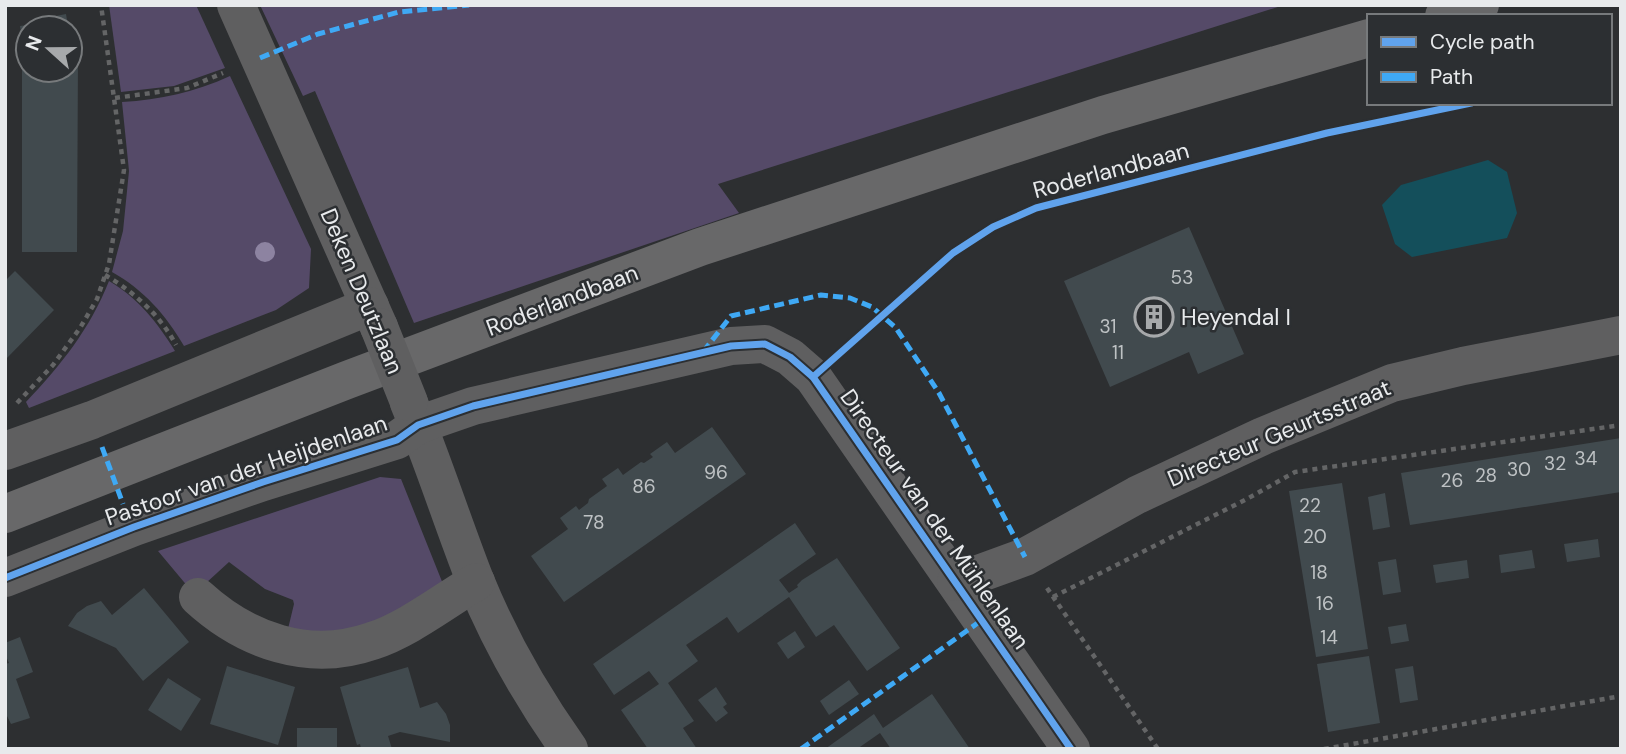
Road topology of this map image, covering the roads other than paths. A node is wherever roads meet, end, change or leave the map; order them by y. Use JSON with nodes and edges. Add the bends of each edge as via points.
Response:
{"nodes":[{"id":1,"x":236,"y":5,"type":"edge"},
{"id":2,"x":1480,"y":5,"type":"edge"},
{"id":3,"x":1451,"y":14,"type":"edge"},
{"id":4,"x":1367,"y":39,"type":"edge"},
{"id":5,"x":375,"y":316,"type":"junction"},
{"id":6,"x":1621,"y":335,"type":"edge"},
{"id":7,"x":414,"y":414,"type":"junction"},
{"id":8,"x":5,"y":451,"type":"edge"},
{"id":9,"x":5,"y":514,"type":"edge"},
{"id":10,"x":5,"y":578,"type":"edge"},
{"id":11,"x":476,"y":582,"type":"junction"},
{"id":12,"x":956,"y":582,"type":"junction"},
{"id":13,"x":198,"y":597,"type":"dead end"},
{"id":14,"x":569,"y":749,"type":"edge"},
{"id":15,"x":1071,"y":749,"type":"edge"}],
"edges":[{"from":1,"to":5,"type":"street","name":"Deken Deutzlaan"},
{"from":2,"to":3,"type":"main road"},
{"from":4,"to":9,"type":"main road","name":"Roderlandbaan","via":[[1103,115],[700,247]]},
{"from":5,"to":7,"type":"street","name":"Deken Deutzlaan","bridge":true},
{"from":5,"to":8,"type":"street","via":[[191,379]]},
{"from":6,"to":12,"type":"street","name":"Directeur Geurtsstraat","via":[[1392,383],[1137,495],[1025,557]]},
{"from":7,"to":10,"type":"street","name":"Pastoor van der Heijdenlaan","via":[[397,440],[134,527]]},
{"from":7,"to":11,"type":"street","name":"Deken Deutzlaan"},
{"from":7,"to":12,"type":"street","name":"Directeur van der Mühlenlaan","via":[[473,406],[731,346],[765,344],[813,377]]},
{"from":11,"to":13,"type":"street","via":[[373,641],[323,650],[294,649],[258,637]]},
{"from":11,"to":14,"type":"street","name":"Deken Deutzlaan","via":[[516,664]]},
{"from":12,"to":15,"type":"street","name":"Directeur van der Mühlenlaan"}]}
